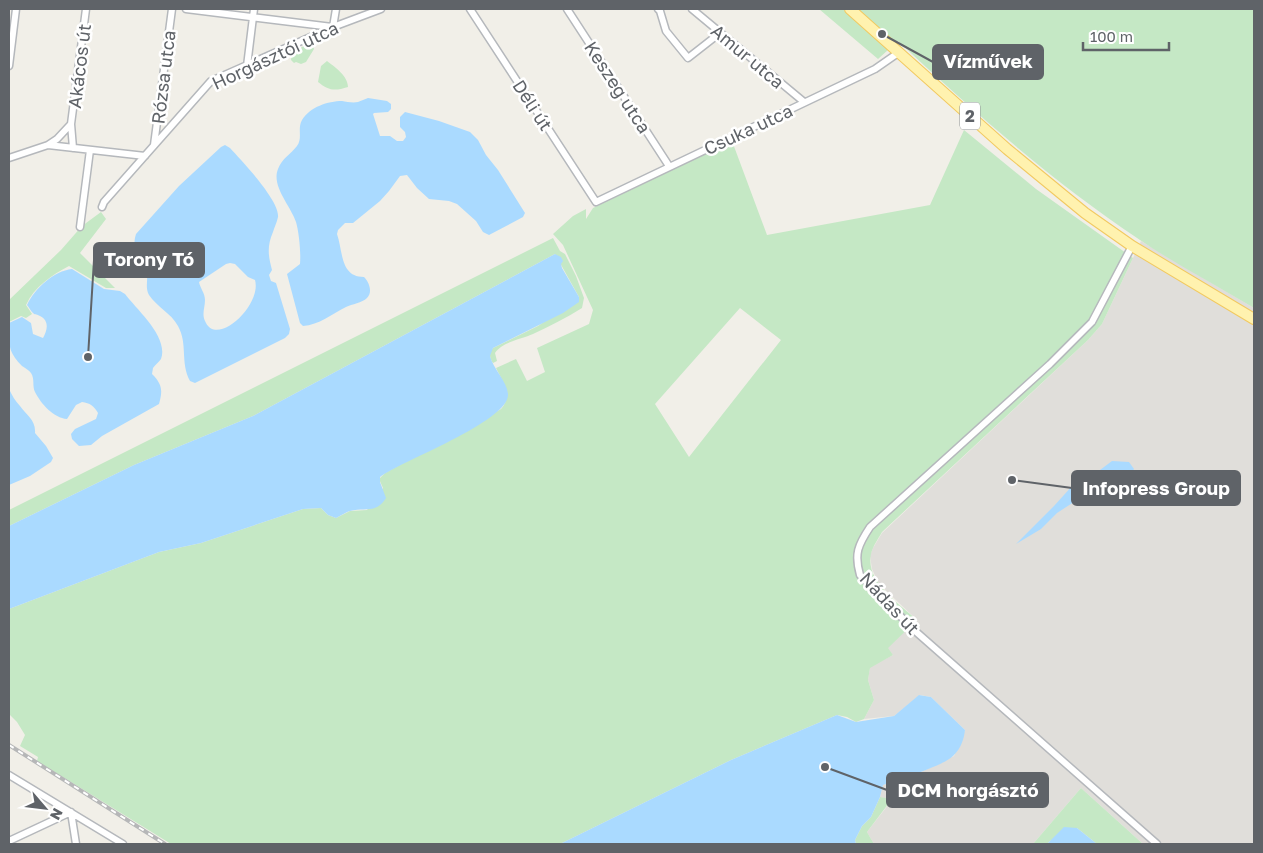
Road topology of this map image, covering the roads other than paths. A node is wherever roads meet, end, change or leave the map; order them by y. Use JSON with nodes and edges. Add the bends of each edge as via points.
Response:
{"nodes":[{"id":1,"x":16,"y":9,"type":"edge"},
{"id":2,"x":86,"y":9,"type":"edge"},
{"id":3,"x":172,"y":9,"type":"edge"},
{"id":4,"x":186,"y":9,"type":"edge"},
{"id":5,"x":254,"y":9,"type":"edge"},
{"id":6,"x":336,"y":9,"type":"edge"},
{"id":7,"x":381,"y":9,"type":"edge"},
{"id":8,"x":470,"y":9,"type":"edge"},
{"id":9,"x":567,"y":9,"type":"edge"},
{"id":10,"x":661,"y":9,"type":"edge"},
{"id":11,"x":692,"y":9,"type":"edge"},
{"id":12,"x":850,"y":9,"type":"edge"},
{"id":13,"x":253,"y":17,"type":"junction"},
{"id":14,"x":333,"y":27,"type":"junction"},
{"id":15,"x":720,"y":33,"type":"junction"},
{"id":16,"x":898,"y":53,"type":"junction"},
{"id":17,"x":9,"y":66,"type":"edge"},
{"id":18,"x":247,"y":66,"type":"junction"},
{"id":19,"x":804,"y":102,"type":"junction"},
{"id":20,"x":71,"y":124,"type":"junction"},
{"id":21,"x":48,"y":145,"type":"junction"},
{"id":22,"x":154,"y":146,"type":"junction"},
{"id":23,"x":73,"y":148,"type":"junction"},
{"id":24,"x":90,"y":150,"type":"junction"},
{"id":25,"x":145,"y":156,"type":"junction"},
{"id":26,"x":9,"y":158,"type":"edge"},
{"id":27,"x":670,"y":166,"type":"junction"},
{"id":28,"x":596,"y":202,"type":"joint"},
{"id":29,"x":102,"y":207,"type":"dead end"},
{"id":30,"x":80,"y":227,"type":"dead end"},
{"id":31,"x":1132,"y":246,"type":"junction"},
{"id":32,"x":1254,"y":319,"type":"edge"},
{"id":33,"x":9,"y":775,"type":"edge"},
{"id":34,"x":70,"y":812,"type":"junction"},
{"id":35,"x":9,"y":841,"type":"edge"},
{"id":36,"x":76,"y":844,"type":"edge"},
{"id":37,"x":123,"y":844,"type":"edge"},
{"id":38,"x":1157,"y":844,"type":"edge"}],
"edges":[{"from":1,"to":17,"type":"street"},
{"from":2,"to":20,"type":"street","name":"Akácos út"},
{"from":3,"to":22,"type":"street","name":"Rózsa utca"},
{"from":4,"to":13,"type":"street"},
{"from":5,"to":13,"type":"street"},
{"from":6,"to":14,"type":"street"},
{"from":7,"to":14,"type":"street","name":"Horgásztói utca"},
{"from":8,"to":28,"type":"street","name":"Déli út"},
{"from":9,"to":27,"type":"street","name":"Keszeg utca"},
{"from":10,"to":15,"type":"street","via":[[666,31],[688,58]]},
{"from":11,"to":15,"type":"street","name":"Amur utca"},
{"from":12,"to":16,"type":"main road","number":"2"},
{"from":13,"to":14,"type":"street"},
{"from":13,"to":18,"type":"street"},
{"from":14,"to":18,"type":"street","name":"Horgásztói utca"},
{"from":15,"to":19,"type":"street","name":"Amur utca"},
{"from":16,"to":19,"type":"street","name":"Csuka utca","via":[[875,69]]},
{"from":16,"to":31,"type":"main road","number":"2","via":[[1007,150]]},
{"from":18,"to":22,"type":"street","name":"Horgásztói utca","via":[[211,82]]},
{"from":19,"to":27,"type":"street","name":"Csuka utca"},
{"from":20,"to":21,"type":"street","name":"Akácos út"},
{"from":20,"to":23,"type":"street","name":"Akácos út"},
{"from":21,"to":23,"type":"street"},
{"from":21,"to":26,"type":"street","name":"Akácos út"},
{"from":22,"to":25,"type":"street","name":"Horgásztói utca"},
{"from":23,"to":24,"type":"street"},
{"from":24,"to":25,"type":"street"},
{"from":24,"to":30,"type":"street"},
{"from":25,"to":29,"type":"street","name":"Horgásztói utca"},
{"from":27,"to":28,"type":"street","name":"Csuka utca"},
{"from":31,"to":32,"type":"main road","number":"2"},
{"from":31,"to":38,"type":"street","name":"Nádas út","via":[[1092,322],[870,527],[857,551],[857,564],[860,575],[914,630]]},
{"from":33,"to":34,"type":"street"},
{"from":34,"to":35,"type":"street"},
{"from":34,"to":36,"type":"street"},
{"from":34,"to":37,"type":"street"}]}
